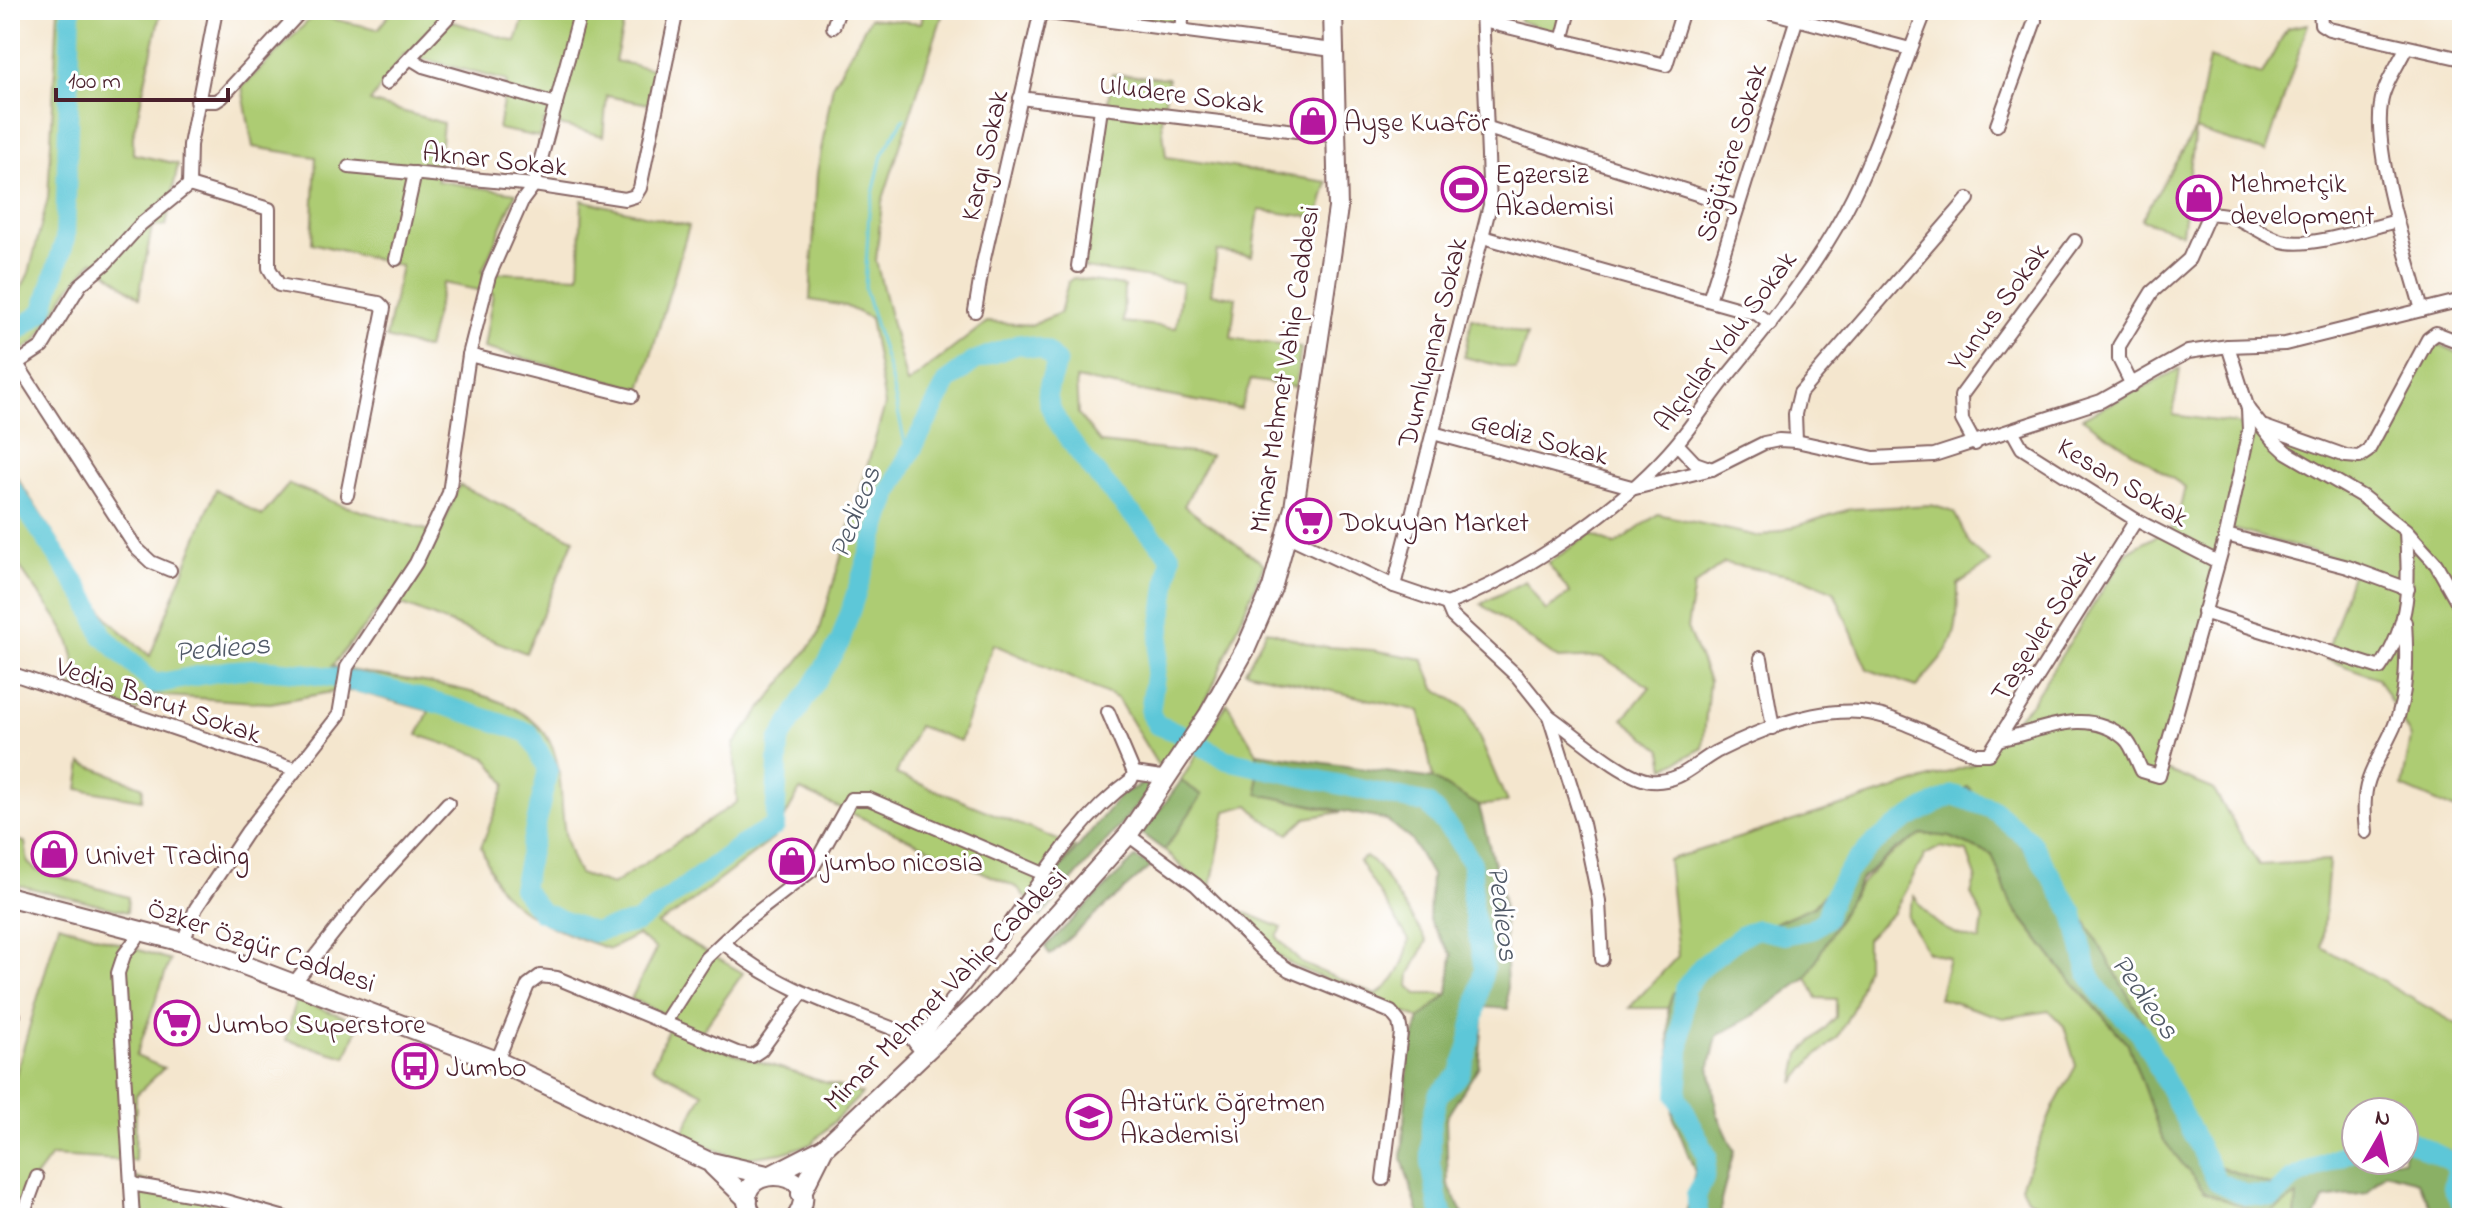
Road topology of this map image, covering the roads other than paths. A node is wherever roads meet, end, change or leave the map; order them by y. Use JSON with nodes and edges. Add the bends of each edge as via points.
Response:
{"nodes":[{"id":1,"x":216,"y":10,"type":"edge"},
{"id":2,"x":302,"y":10,"type":"edge"},
{"id":3,"x":455,"y":10,"type":"edge"},
{"id":4,"x":581,"y":10,"type":"edge"},
{"id":5,"x":677,"y":10,"type":"edge"},
{"id":6,"x":839,"y":10,"type":"edge"},
{"id":7,"x":1183,"y":10,"type":"edge"},
{"id":8,"x":1333,"y":10,"type":"edge"},
{"id":9,"x":1570,"y":10,"type":"edge"},
{"id":10,"x":1683,"y":10,"type":"edge"},
{"id":11,"x":1762,"y":10,"type":"edge"},
{"id":12,"x":1926,"y":10,"type":"edge"},
{"id":13,"x":2034,"y":10,"type":"edge"},
{"id":14,"x":2320,"y":10,"type":"edge"},
{"id":15,"x":1041,"y":11,"type":"edge"},
{"id":16,"x":1482,"y":15,"type":"edge"},
{"id":17,"x":1797,"y":18,"type":"junction"},
{"id":18,"x":833,"y":27,"type":"dead end"},
{"id":19,"x":1181,"y":31,"type":"junction"},
{"id":20,"x":1562,"y":41,"type":"junction"},
{"id":21,"x":2406,"y":48,"type":"junction"},
{"id":22,"x":1910,"y":49,"type":"junction"},
{"id":23,"x":1333,"y":50,"type":"junction"},
{"id":24,"x":410,"y":58,"type":"junction"},
{"id":25,"x":2461,"y":62,"type":"edge"},
{"id":26,"x":386,"y":83,"type":"dead end"},
{"id":27,"x":1020,"y":98,"type":"junction"},
{"id":28,"x":197,"y":101,"type":"junction"},
{"id":29,"x":556,"y":104,"type":"junction"},
{"id":30,"x":1101,"y":109,"type":"junction"},
{"id":31,"x":1997,"y":125,"type":"dead end"},
{"id":32,"x":1488,"y":128,"type":"junction"},
{"id":33,"x":1338,"y":136,"type":"junction"},
{"id":34,"x":349,"y":167,"type":"dead end"},
{"id":35,"x":415,"y":173,"type":"junction"},
{"id":36,"x":189,"y":185,"type":"junction"},
{"id":37,"x":534,"y":185,"type":"junction"},
{"id":38,"x":1968,"y":199,"type":"dead end"},
{"id":39,"x":1738,"y":207,"type":"junction"},
{"id":40,"x":2397,"y":221,"type":"junction"},
{"id":41,"x":1483,"y":237,"type":"junction"},
{"id":42,"x":2075,"y":241,"type":"dead end"},
{"id":43,"x":396,"y":259,"type":"dead end"},
{"id":44,"x":1078,"y":266,"type":"dead end"},
{"id":45,"x":1709,"y":300,"type":"junction"},
{"id":46,"x":2462,"y":300,"type":"edge"},
{"id":47,"x":2422,"y":310,"type":"junction"},
{"id":48,"x":975,"y":311,"type":"dead end"},
{"id":49,"x":1770,"y":324,"type":"junction"},
{"id":50,"x":2462,"y":343,"type":"edge"},
{"id":51,"x":2228,"y":346,"type":"junction"},
{"id":52,"x":469,"y":355,"type":"junction"},
{"id":53,"x":13,"y":358,"type":"edge"},
{"id":54,"x":2132,"y":385,"type":"junction"},
{"id":55,"x":632,"y":396,"type":"dead end"},
{"id":56,"x":2248,"y":409,"type":"junction"},
{"id":57,"x":2265,"y":427,"type":"junction"},
{"id":58,"x":2013,"y":432,"type":"junction"},
{"id":59,"x":1433,"y":433,"type":"junction"},
{"id":60,"x":1796,"y":441,"type":"junction"},
{"id":61,"x":1677,"y":444,"type":"junction"},
{"id":62,"x":1975,"y":444,"type":"junction"},
{"id":63,"x":1712,"y":469,"type":"junction"},
{"id":64,"x":1635,"y":488,"type":"junction"},
{"id":65,"x":347,"y":495,"type":"dead end"},
{"id":66,"x":2136,"y":520,"type":"junction"},
{"id":67,"x":2406,"y":531,"type":"junction"},
{"id":68,"x":2226,"y":535,"type":"junction"},
{"id":69,"x":1288,"y":536,"type":"junction"},
{"id":70,"x":2218,"y":562,"type":"junction"},
{"id":71,"x":170,"y":570,"type":"dead end"},
{"id":72,"x":1394,"y":586,"type":"junction"},
{"id":73,"x":2408,"y":589,"type":"junction"},
{"id":74,"x":1447,"y":604,"type":"junction"},
{"id":75,"x":2462,"y":610,"type":"edge"},
{"id":76,"x":2203,"y":612,"type":"junction"},
{"id":77,"x":2405,"y":619,"type":"junction"},
{"id":78,"x":1761,"y":658,"type":"dead end"},
{"id":79,"x":10,"y":673,"type":"edge"},
{"id":80,"x":1108,"y":712,"type":"dead end"},
{"id":81,"x":1549,"y":716,"type":"junction"},
{"id":82,"x":1773,"y":728,"type":"junction"},
{"id":83,"x":2001,"y":739,"type":"junction"},
{"id":84,"x":294,"y":769,"type":"junction"},
{"id":85,"x":1134,"y":773,"type":"junction"},
{"id":86,"x":1168,"y":778,"type":"junction"},
{"id":87,"x":448,"y":803,"type":"dead end"},
{"id":88,"x":2366,"y":832,"type":"dead end"},
{"id":89,"x":1128,"y":835,"type":"junction"},
{"id":90,"x":1044,"y":874,"type":"junction"},
{"id":91,"x":10,"y":897,"type":"edge"},
{"id":92,"x":142,"y":931,"type":"junction"},
{"id":93,"x":183,"y":942,"type":"junction"},
{"id":94,"x":724,"y":943,"type":"junction"},
{"id":95,"x":1602,"y":959,"type":"dead end"},
{"id":96,"x":294,"y":983,"type":"junction"},
{"id":97,"x":802,"y":993,"type":"junction"},
{"id":98,"x":665,"y":1022,"type":"junction"},
{"id":99,"x":920,"y":1049,"type":"junction"},
{"id":100,"x":497,"y":1061,"type":"junction"},
{"id":101,"x":824,"y":1148,"type":"junction"},
{"id":102,"x":707,"y":1161,"type":"junction"},
{"id":103,"x":770,"y":1174,"type":"junction"},
{"id":104,"x":37,"y":1177,"type":"dead end"},
{"id":105,"x":1383,"y":1179,"type":"dead end"},
{"id":106,"x":131,"y":1184,"type":"junction"},
{"id":107,"x":801,"y":1194,"type":"junction"},
{"id":108,"x":749,"y":1211,"type":"edge"},
{"id":109,"x":280,"y":1217,"type":"edge"},
{"id":110,"x":22,"y":1218,"type":"edge"},
{"id":111,"x":133,"y":1218,"type":"edge"},
{"id":112,"x":796,"y":1218,"type":"edge"}],
"edges":[{"from":1,"to":28,"type":"street"},
{"from":2,"to":28,"type":"street","via":[[222,97]]},
{"from":3,"to":24,"type":"street"},
{"from":4,"to":29,"type":"street"},
{"from":5,"to":37,"type":"street","name":"Aknar Sokak","via":[[635,196],[625,199]]},
{"from":6,"to":18,"type":"street"},
{"from":7,"to":19,"type":"street"},
{"from":8,"to":23,"type":"main road","name":"Mimar Mehmet Vahip Caddesi"},
{"from":9,"to":20,"type":"street"},
{"from":10,"to":20,"type":"street","via":[[1666,65]]},
{"from":11,"to":17,"type":"street"},
{"from":12,"to":22,"type":"street","name":"Alçıcılar Yolu Sokak"},
{"from":13,"to":31,"type":"street","via":[[2035,21]]},
{"from":14,"to":21,"type":"street","via":[[2321,24],[2329,29]]},
{"from":15,"to":19,"type":"street"},
{"from":15,"to":27,"type":"street","name":"Kargı Sokak"},
{"from":16,"to":20,"type":"street"},
{"from":16,"to":32,"type":"street","name":"Dumlupınar Sokak"},
{"from":17,"to":22,"type":"street"},
{"from":17,"to":39,"type":"street","name":"Söğütöre Sokak"},
{"from":19,"to":23,"type":"street"},
{"from":21,"to":25,"type":"street"},
{"from":21,"to":40,"type":"street","via":[[2381,102]]},
{"from":22,"to":49,"type":"street","name":"Alçıcılar Yolu Sokak","via":[[1855,193]]},
{"from":23,"to":33,"type":"main road","name":"Mimar Mehmet Vahip Caddesi"},
{"from":24,"to":26,"type":"street"},
{"from":24,"to":29,"type":"street"},
{"from":27,"to":30,"type":"street","name":"Uludere Sokak"},
{"from":27,"to":48,"type":"street","name":"Kargı Sokak"},
{"from":28,"to":36,"type":"street"},
{"from":29,"to":37,"type":"street"},
{"from":30,"to":33,"type":"street","name":"Uludere Sokak"},
{"from":30,"to":44,"type":"street"},
{"from":32,"to":39,"type":"street"},
{"from":32,"to":41,"type":"street","name":"Dumlupınar Sokak","via":[[1490,205]]},
{"from":33,"to":69,"type":"main road","name":"Mimar Mehmet Vahip Caddesi","via":[[1338,208]]},
{"from":34,"to":35,"type":"street","name":"Aknar Sokak"},
{"from":35,"to":37,"type":"street","name":"Aknar Sokak"},
{"from":35,"to":43,"type":"street"},
{"from":36,"to":53,"type":"street","via":[[80,285],[42,347]]},
{"from":36,"to":65,"type":"street","via":[[269,209],[269,268],[279,285],[384,308]]},
{"from":37,"to":52,"type":"street","via":[[489,276]]},
{"from":38,"to":60,"type":"street","via":[[1800,393]]},
{"from":39,"to":45,"type":"street","name":"Söğütöre Sokak"},
{"from":40,"to":47,"type":"street"},
{"from":40,"to":54,"type":"street","via":[[2301,244],[2281,241],[2234,215],[2209,214],[2189,259],[2152,292],[2119,346],[2119,359]]},
{"from":41,"to":45,"type":"street"},
{"from":41,"to":59,"type":"street","name":"Dumlupınar Sokak"},
{"from":42,"to":62,"type":"street","name":"Yunus Sokak","via":[[1961,396],[1962,420]]},
{"from":45,"to":49,"type":"street","via":[[1757,314]]},
{"from":46,"to":47,"type":"street"},
{"from":47,"to":51,"type":"street","via":[[2285,344]]},
{"from":49,"to":61,"type":"street","name":"Alçıcılar Yolu Sokak"},
{"from":50,"to":57,"type":"street","via":[[2436,333],[2428,339],[2368,451],[2359,457]]},
{"from":51,"to":54,"type":"street","via":[[2188,352]]},
{"from":51,"to":56,"type":"street"},
{"from":52,"to":55,"type":"street"},
{"from":52,"to":84,"type":"street","via":[[449,493],[416,563],[347,667],[339,715]]},
{"from":53,"to":71,"type":"street","via":[[136,548]]},
{"from":54,"to":58,"type":"street"},
{"from":56,"to":57,"type":"street"},
{"from":56,"to":68,"type":"street","via":[[2249,430]]},
{"from":57,"to":67,"type":"street","via":[[2286,452],[2363,497]]},
{"from":58,"to":62,"type":"street"},
{"from":58,"to":66,"type":"street","name":"Kesan Sokak","via":[[2022,448]]},
{"from":59,"to":64,"type":"street","name":"Gediz Sokak"},
{"from":59,"to":72,"type":"street","name":"Dumlupınar Sokak"},
{"from":60,"to":62,"type":"street","via":[[1874,458],[1934,455]]},
{"from":60,"to":63,"type":"street","via":[[1764,443]]},
{"from":61,"to":63,"type":"street","via":[[1695,463]]},
{"from":61,"to":64,"type":"street","name":"Alçıcılar Yolu Sokak"},
{"from":63,"to":64,"type":"street"},
{"from":64,"to":74,"type":"street","name":"Alçıcılar Yolu Sokak","via":[[1579,531],[1472,595]]},
{"from":66,"to":70,"type":"street","name":"Kesan Sokak"},
{"from":66,"to":83,"type":"street","name":"Taşevler Sokak"},
{"from":67,"to":73,"type":"street"},
{"from":67,"to":75,"type":"street","via":[[2436,564]]},
{"from":68,"to":70,"type":"street"},
{"from":68,"to":73,"type":"street","via":[[2348,567]]},
{"from":69,"to":72,"type":"street"},
{"from":69,"to":86,"type":"main road","name":"Mimar Mehmet Vahip Caddesi","via":[[1246,648]]},
{"from":70,"to":76,"type":"street"},
{"from":72,"to":74,"type":"street"},
{"from":73,"to":77,"type":"street"},
{"from":74,"to":81,"type":"street","via":[[1452,616],[1517,676]]},
{"from":76,"to":77,"type":"street","via":[[2372,668],[2380,668]]},
{"from":76,"to":83,"type":"street","via":[[2159,776],[2142,771],[2125,738],[2097,725],[2065,721]]},
{"from":77,"to":88,"type":"street","via":[[2402,699],[2395,725],[2364,784]]},
{"from":78,"to":82,"type":"street"},
{"from":79,"to":84,"type":"street","name":"Vedia Barut Sokak"},
{"from":80,"to":85,"type":"street"},
{"from":81,"to":82,"type":"street","via":[[1648,781],[1687,774],[1718,751]]},
{"from":81,"to":95,"type":"street","via":[[1583,824],[1599,901]]},
{"from":82,"to":83,"type":"street","name":"Taşevler Sokak","via":[[1825,714],[1860,712],[1975,754],[1989,754]]},
{"from":84,"to":93,"type":"street","via":[[196,908]]},
{"from":85,"to":86,"type":"street"},
{"from":85,"to":90,"type":"street"},
{"from":86,"to":89,"type":"main road","name":"Mimar Mehmet Vahip Caddesi"},
{"from":87,"to":96,"type":"street","via":[[362,897]]},
{"from":89,"to":99,"type":"main road","name":"Mimar Mehmet Vahip Caddesi","via":[[1021,957]]},
{"from":89,"to":105,"type":"street","via":[[1196,885],[1278,963],[1391,1012],[1399,1022]]},
{"from":90,"to":94,"type":"street","via":[[869,799],[851,799],[811,871]]},
{"from":90,"to":99,"type":"street"},
{"from":91,"to":92,"type":"main road","name":"Özker Özgür Caddesi"},
{"from":92,"to":93,"type":"main road","name":"Özker Özgür Caddesi"},
{"from":92,"to":106,"type":"street","via":[[118,973]]},
{"from":93,"to":96,"type":"main road","name":"Özker Özgür Caddesi"},
{"from":94,"to":97,"type":"street","via":[[749,965]]},
{"from":94,"to":98,"type":"street","via":[[706,958]]},
{"from":96,"to":100,"type":"main road","name":"Özker Özgür Caddesi"},
{"from":97,"to":98,"type":"street","via":[[752,1056]]},
{"from":97,"to":99,"type":"street","via":[[909,1035]]},
{"from":98,"to":100,"type":"street","via":[[540,976],[528,985]]},
{"from":99,"to":101,"type":"main road","name":"Mimar Mehmet Vahip Caddesi"},
{"from":100,"to":102,"type":"main road","name":"Özker Özgür Caddesi"},
{"from":101,"to":103,"type":"main road","name":"Mimar Mehmet Vahip Caddesi"},
{"from":101,"to":107,"type":"main road","name":"Mimar Mehmet Vahip Caddesi"},
{"from":102,"to":103,"type":"main road","name":"Özker Özgür Caddesi"},
{"from":102,"to":108,"type":"main road","name":"Özker Özgür Caddesi"},
{"from":103,"to":107,"type":"main road","via":[[791,1179]]},
{"from":103,"to":108,"type":"main road","via":[[753,1184]]},
{"from":104,"to":110,"type":"street"},
{"from":106,"to":109,"type":"street"},
{"from":106,"to":111,"type":"street"},
{"from":107,"to":112,"type":"main road","name":"Mimar Mehmet Vahip Caddesi"}]}
